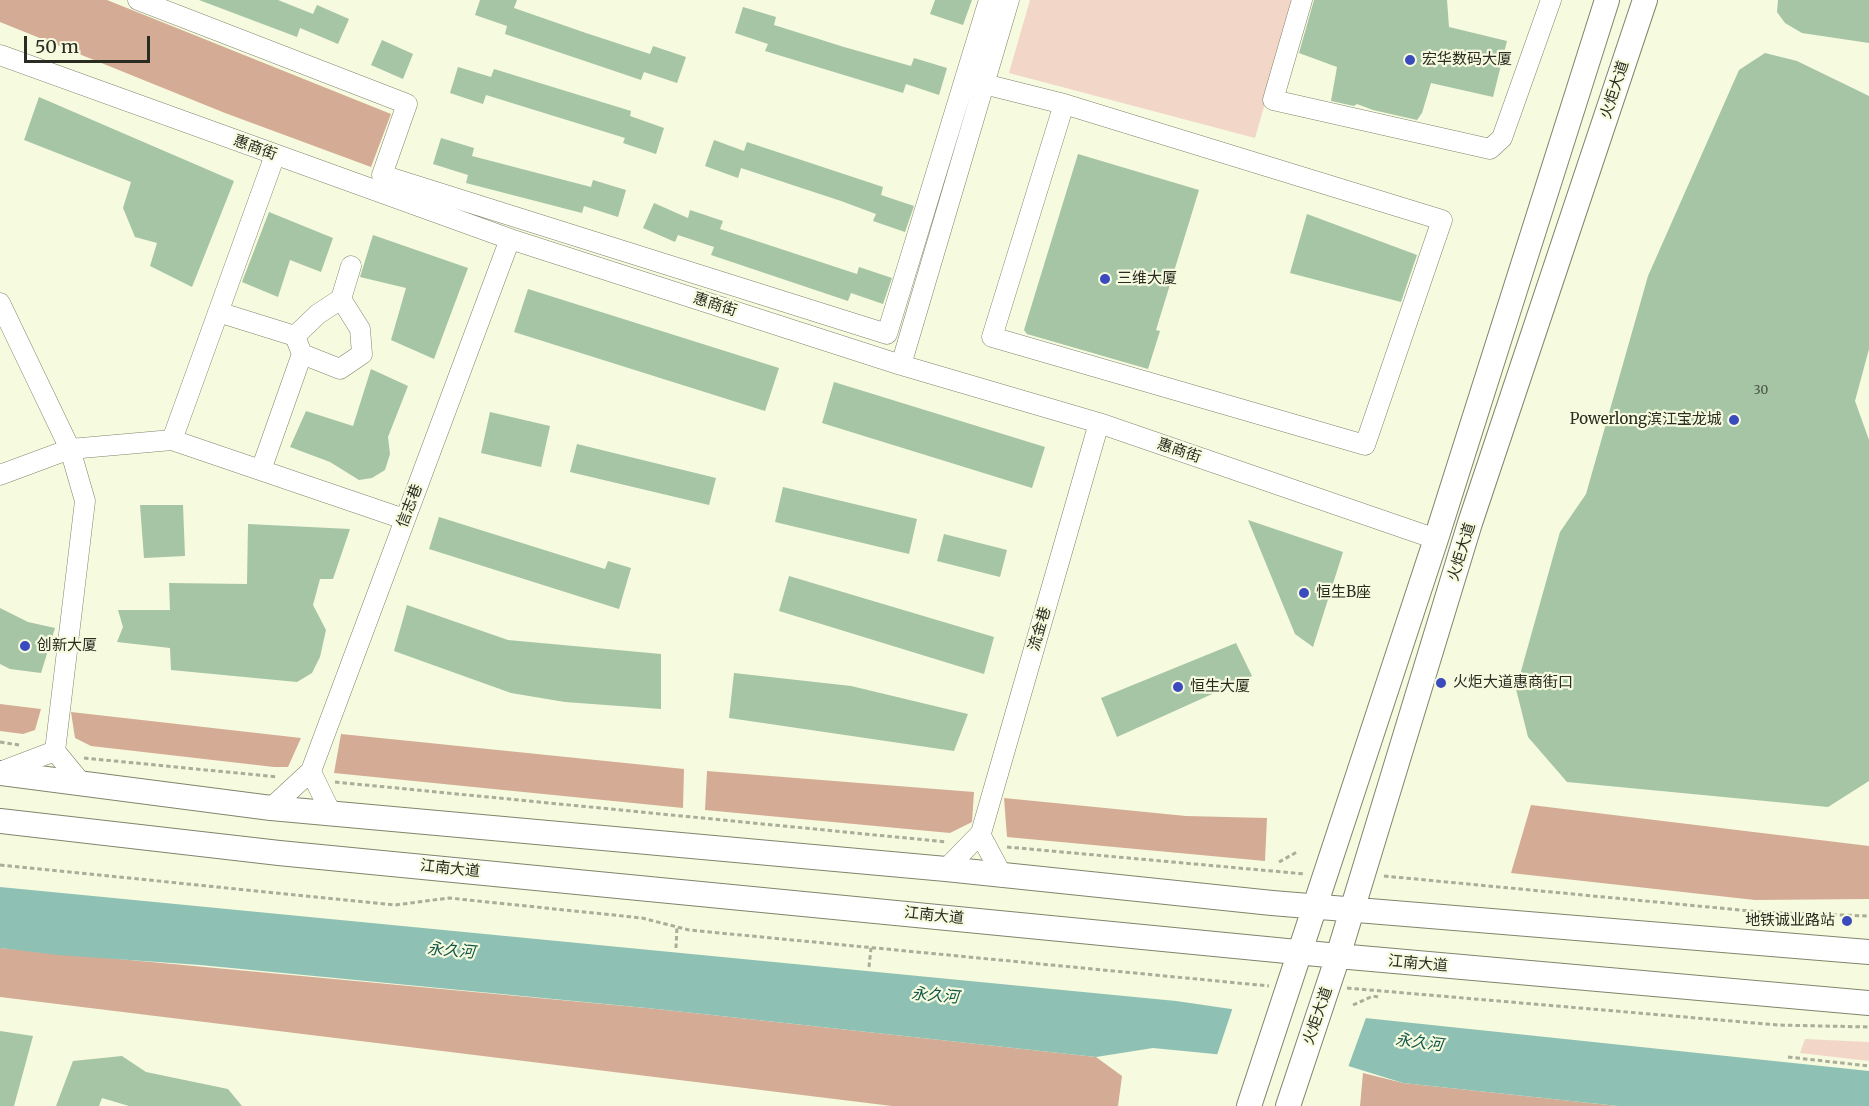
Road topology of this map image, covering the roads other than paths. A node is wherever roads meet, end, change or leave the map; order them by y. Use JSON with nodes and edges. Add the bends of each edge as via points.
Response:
{"nodes":[{"id":1,"x":138,"y":0,"type":"edge"},
{"id":2,"x":989,"y":0,"type":"edge"},
{"id":3,"x":1010,"y":0,"type":"edge"},
{"id":4,"x":1302,"y":0,"type":"edge"},
{"id":5,"x":1551,"y":0,"type":"edge"},
{"id":6,"x":1607,"y":0,"type":"edge"},
{"id":7,"x":1645,"y":0,"type":"edge"},
{"id":8,"x":0,"y":55,"type":"edge"},
{"id":9,"x":984,"y":84,"type":"junction"},
{"id":10,"x":1064,"y":104,"type":"junction"},
{"id":11,"x":275,"y":155,"type":"junction"},
{"id":12,"x":510,"y":239,"type":"junction"},
{"id":13,"x":351,"y":266,"type":"dead end"},
{"id":14,"x":341,"y":299,"type":"junction"},
{"id":15,"x":0,"y":303,"type":"edge"},
{"id":16,"x":218,"y":312,"type":"junction"},
{"id":17,"x":298,"y":345,"type":"junction"},
{"id":18,"x":901,"y":365,"type":"junction"},
{"id":19,"x":1099,"y":423,"type":"junction"},
{"id":20,"x":172,"y":440,"type":"junction"},
{"id":21,"x":70,"y":449,"type":"junction"},
{"id":22,"x":261,"y":470,"type":"junction"},
{"id":23,"x":0,"y":475,"type":"edge"},
{"id":24,"x":404,"y":519,"type":"junction"},
{"id":25,"x":1436,"y":539,"type":"junction"},
{"id":26,"x":55,"y":752,"type":"junction"},
{"id":27,"x":0,"y":773,"type":"edge"},
{"id":28,"x":310,"y":777,"type":"junction"},
{"id":29,"x":82,"y":785,"type":"junction"},
{"id":30,"x":271,"y":808,"type":"junction"},
{"id":31,"x":331,"y":813,"type":"junction"},
{"id":32,"x":0,"y":821,"type":"edge"},
{"id":33,"x":980,"y":842,"type":"junction"},
{"id":34,"x":946,"y":869,"type":"junction"},
{"id":35,"x":1003,"y":877,"type":"junction"},
{"id":36,"x":1316,"y":906,"type":"junction"},
{"id":37,"x":1353,"y":909,"type":"junction"},
{"id":38,"x":1299,"y":951,"type":"junction"},
{"id":39,"x":1869,"y":952,"type":"edge"},
{"id":40,"x":1338,"y":956,"type":"junction"},
{"id":41,"x":1869,"y":1003,"type":"edge"},
{"id":42,"x":1253,"y":1096,"type":"edge"},
{"id":43,"x":1291,"y":1096,"type":"edge"}],
"edges":[{"from":1,"to":2,"type":"street","via":[[407,104],[382,174],[887,334]]},
{"from":3,"to":9,"type":"street"},
{"from":4,"to":5,"type":"street","via":[[1274,100],[1490,149],[1502,138]]},
{"from":6,"to":25,"type":"main road","name":"火炬大道"},
{"from":7,"to":37,"type":"main road","name":"火炬大道","via":[[1470,523]]},
{"from":8,"to":11,"type":"street","name":"惠商街"},
{"from":9,"to":10,"type":"street"},
{"from":9,"to":18,"type":"street"},
{"from":10,"to":10,"type":"street","via":[[992,337],[1365,444],[1442,220]]},
{"from":11,"to":12,"type":"street","name":"惠商街"},
{"from":11,"to":16,"type":"street"},
{"from":12,"to":18,"type":"street","name":"惠商街"},
{"from":12,"to":24,"type":"street","name":"信志巷"},
{"from":13,"to":14,"type":"street"},
{"from":14,"to":17,"type":"street","via":[[318,314]]},
{"from":14,"to":17,"type":"street","via":[[360,329],[362,354],[340,369]]},
{"from":15,"to":21,"type":"street"},
{"from":16,"to":17,"type":"street"},
{"from":16,"to":20,"type":"street"},
{"from":17,"to":22,"type":"street"},
{"from":18,"to":19,"type":"street","name":"惠商街"},
{"from":19,"to":25,"type":"street","name":"惠商街"},
{"from":19,"to":33,"type":"street","name":"流金巷"},
{"from":20,"to":21,"type":"street"},
{"from":20,"to":22,"type":"street"},
{"from":21,"to":23,"type":"street"},
{"from":21,"to":26,"type":"street","via":[[85,501]]},
{"from":22,"to":24,"type":"street"},
{"from":24,"to":28,"type":"street","name":"信志巷"},
{"from":25,"to":36,"type":"main road","name":"火炬大道"},
{"from":26,"to":27,"type":"street"},
{"from":26,"to":29,"type":"street"},
{"from":27,"to":29,"type":"main road"},
{"from":28,"to":30,"type":"street","name":"信志巷"},
{"from":28,"to":31,"type":"street"},
{"from":29,"to":30,"type":"main road"},
{"from":30,"to":31,"type":"main road"},
{"from":31,"to":34,"type":"main road"},
{"from":32,"to":38,"type":"main road","name":"江南大道","via":[[303,855]]},
{"from":33,"to":34,"type":"street"},
{"from":33,"to":35,"type":"street"},
{"from":34,"to":35,"type":"main road"},
{"from":35,"to":36,"type":"main road"},
{"from":36,"to":37,"type":"main road"},
{"from":36,"to":38,"type":"main road","name":"火炬大道"},
{"from":37,"to":39,"type":"main road"},
{"from":37,"to":40,"type":"main road","name":"火炬大道"},
{"from":38,"to":40,"type":"main road","name":"江南大道"},
{"from":38,"to":42,"type":"main road","name":"火炬大道"},
{"from":40,"to":41,"type":"main road","name":"江南大道"},
{"from":40,"to":43,"type":"main road","name":"火炬大道"}]}
